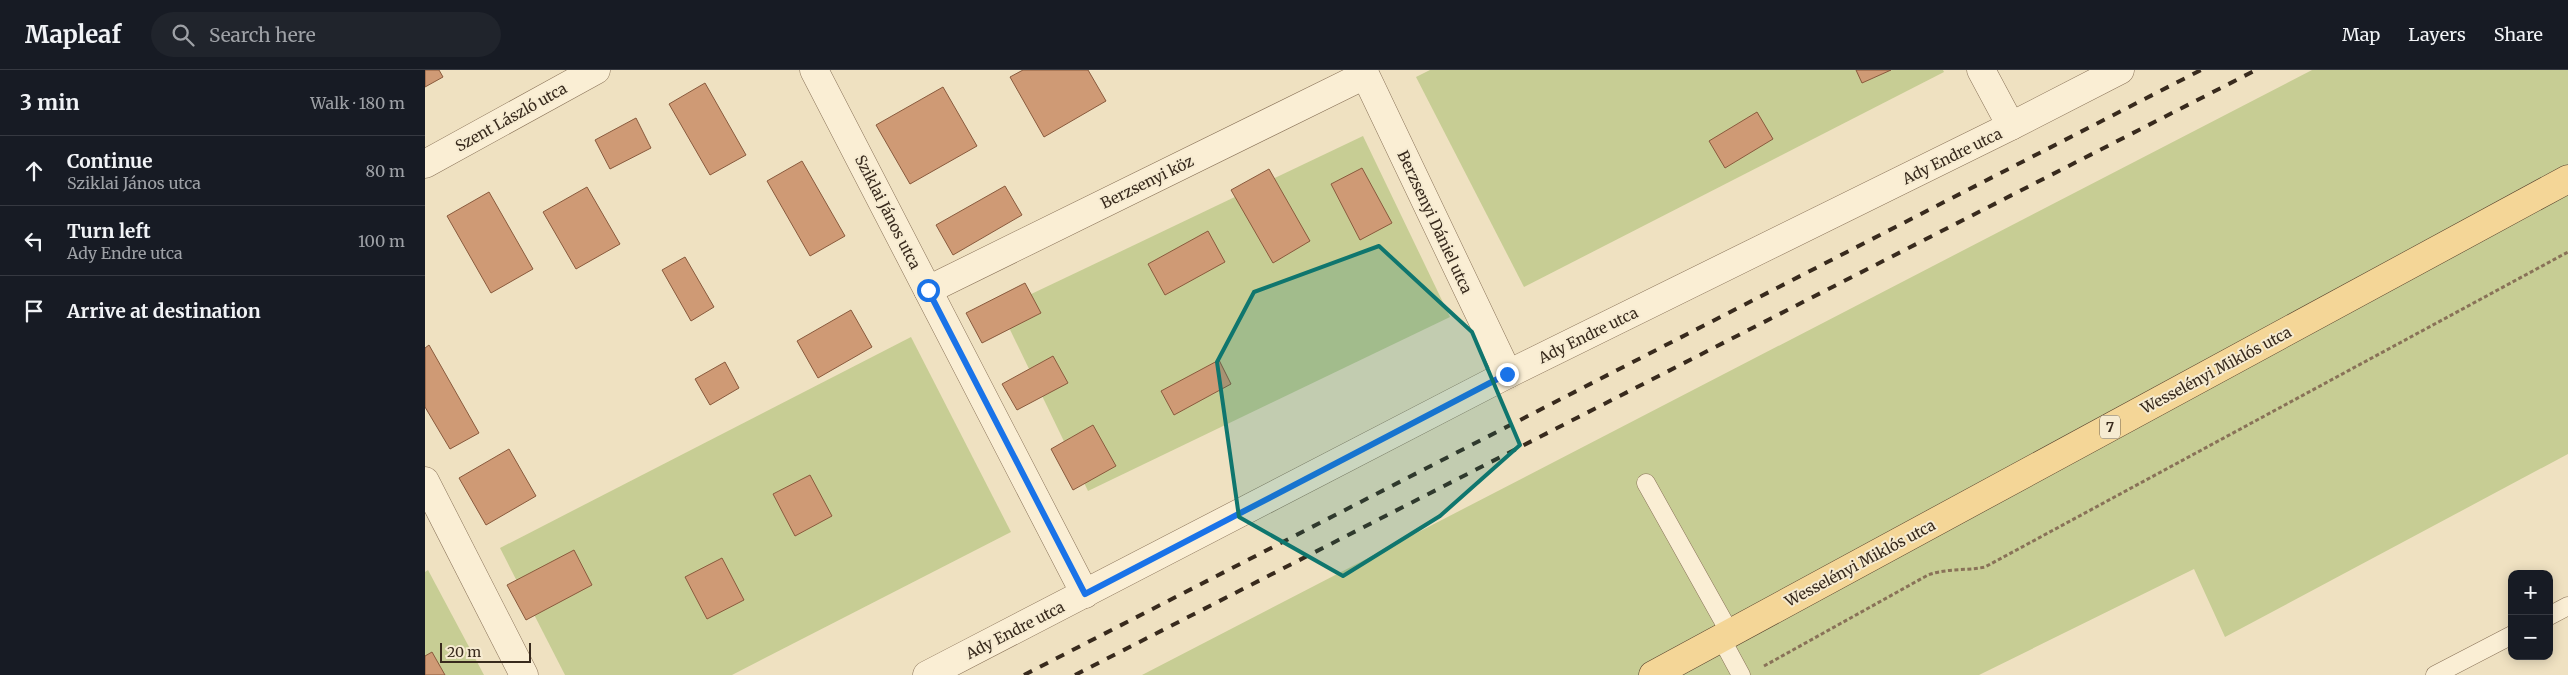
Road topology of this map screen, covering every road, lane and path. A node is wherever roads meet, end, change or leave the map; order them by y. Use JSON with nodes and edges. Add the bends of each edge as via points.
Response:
{"nodes":[{"id":1,"x":596,"y":70,"type":"edge"},
{"id":2,"x":814,"y":70,"type":"edge"},
{"id":3,"x":1981,"y":70,"type":"edge"},
{"id":4,"x":2120,"y":70,"type":"edge"},
{"id":5,"x":1364,"y":72,"type":"edge"},
{"id":6,"x":2011,"y":126,"type":"junction"},
{"id":7,"x":425,"y":164,"type":"edge"},
{"id":8,"x":2568,"y":179,"type":"edge"},
{"id":9,"x":2568,"y":252,"type":"edge"},
{"id":10,"x":928,"y":290,"type":"junction"},
{"id":11,"x":1507,"y":374,"type":"junction"},
{"id":12,"x":425,"y":481,"type":"edge"},
{"id":13,"x":1646,"y":483,"type":"dead end"},
{"id":14,"x":1085,"y":594,"type":"junction"},
{"id":15,"x":2568,"y":606,"type":"edge"},
{"id":16,"x":2551,"y":615,"type":"edge"},
{"id":17,"x":1726,"y":635,"type":"junction"},
{"id":18,"x":2508,"y":637,"type":"edge"},
{"id":19,"x":1749,"y":673,"type":"edge"},
{"id":20,"x":524,"y":675,"type":"edge"},
{"id":21,"x":927,"y":675,"type":"edge"},
{"id":22,"x":1653,"y":675,"type":"edge"},
{"id":23,"x":2435,"y":675,"type":"edge"}],
"edges":[{"from":1,"to":7,"type":"street","name":"Szent László utca"},
{"from":2,"to":10,"type":"street","name":"Sziklai János utca"},
{"from":3,"to":6,"type":"street"},
{"from":4,"to":6,"type":"street","name":"Ady Endre utca"},
{"from":5,"to":10,"type":"street","name":"Berzsenyi köz"},
{"from":5,"to":11,"type":"street","name":"Berzsenyi Dániel utca"},
{"from":6,"to":11,"type":"street","name":"Ady Endre utca"},
{"from":8,"to":17,"type":"main road","name":"Wesselényi Miklós utca","number":"7"},
{"from":9,"to":19,"type":"path","via":[[1985,567],[1929,574]]},
{"from":10,"to":14,"type":"street","name":"Sziklai János utca"},
{"from":11,"to":14,"type":"street","name":"Ady Endre utca"},
{"from":12,"to":20,"type":"street"},
{"from":13,"to":17,"type":"lane"},
{"from":14,"to":21,"type":"street","name":"Ady Endre utca"},
{"from":15,"to":16,"type":"lane"},
{"from":17,"to":19,"type":"lane"},
{"from":17,"to":22,"type":"main road","name":"Wesselényi Miklós utca","number":"7"},
{"from":18,"to":23,"type":"lane"}]}
